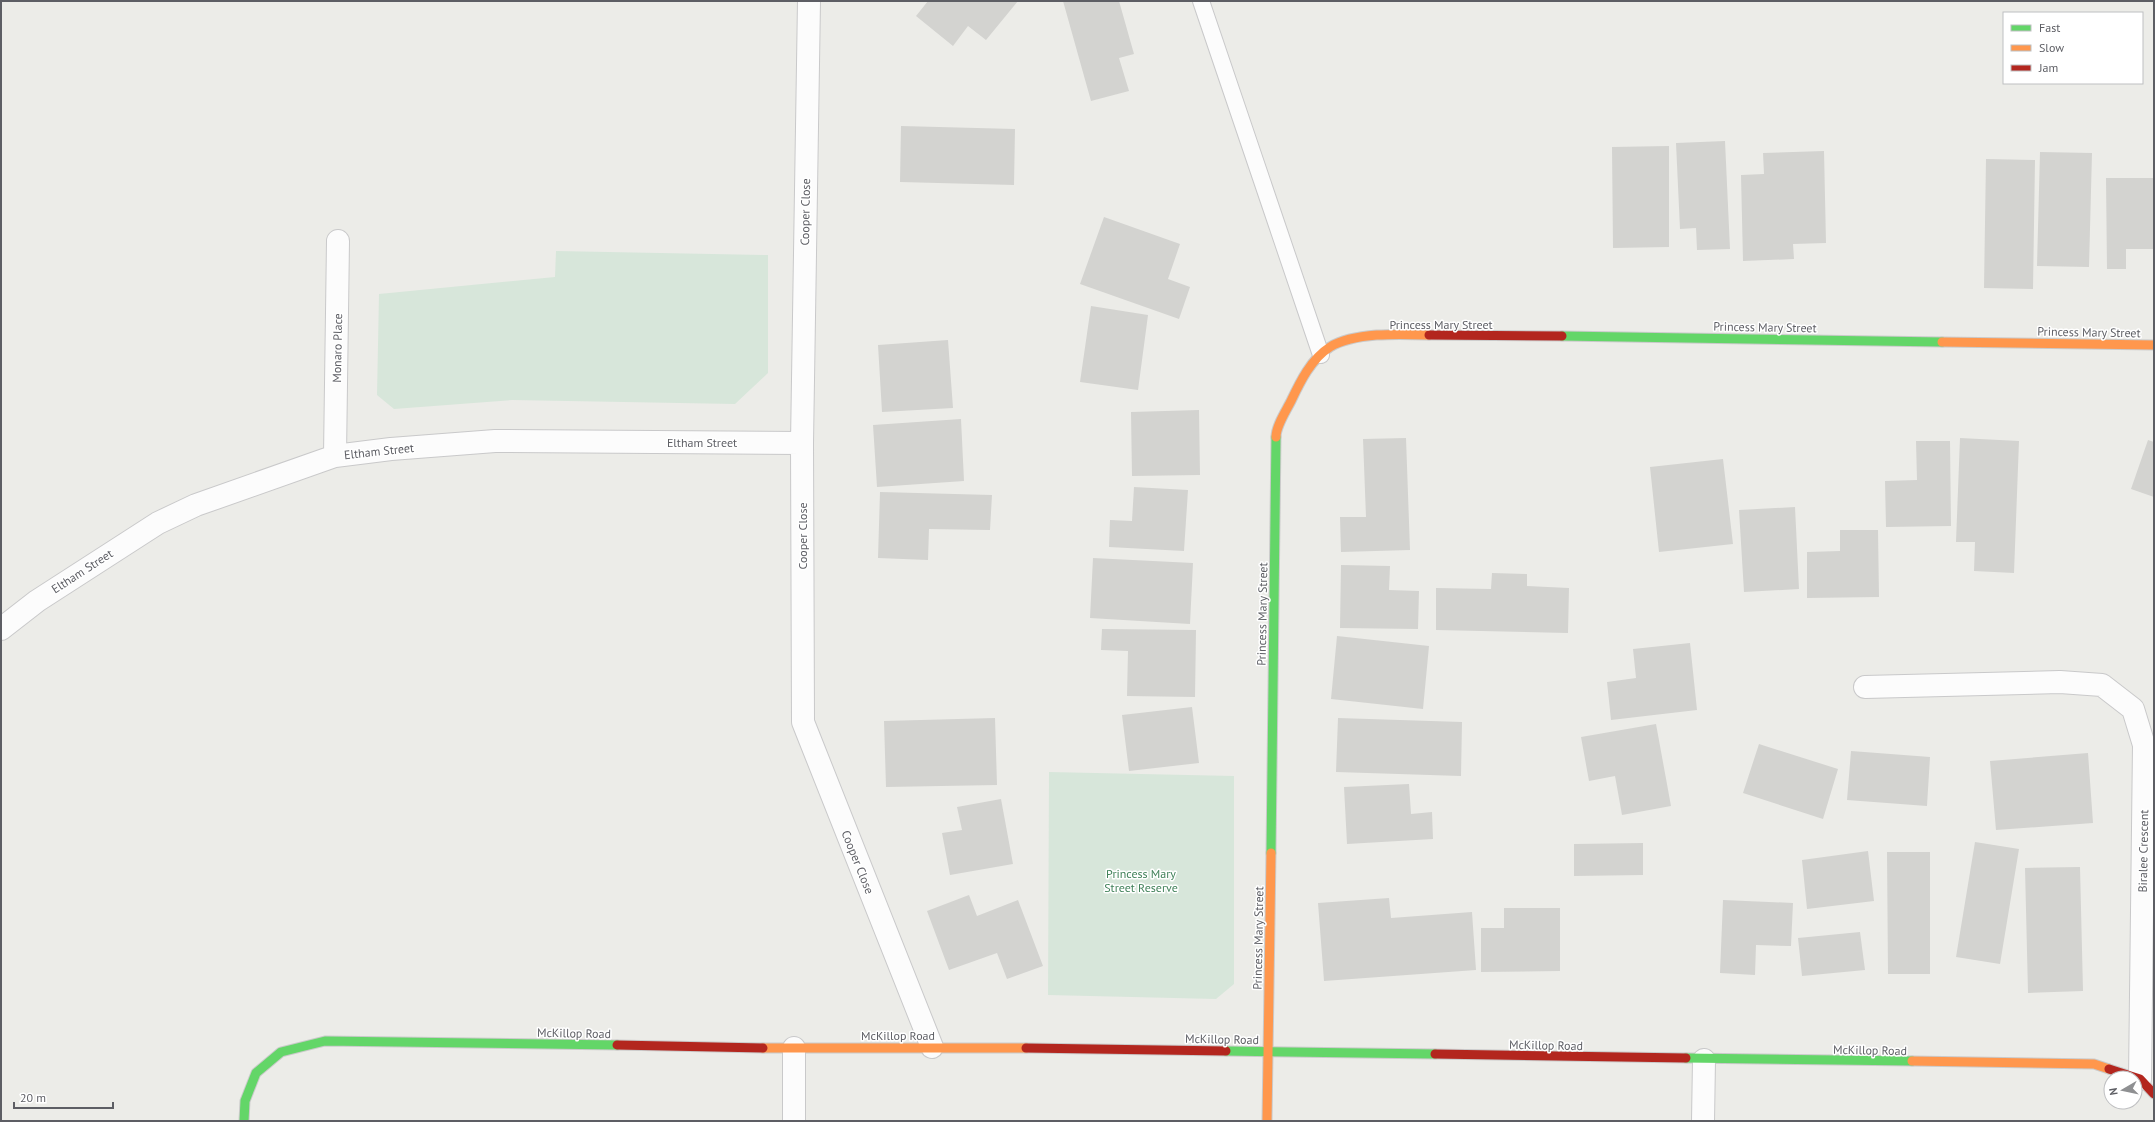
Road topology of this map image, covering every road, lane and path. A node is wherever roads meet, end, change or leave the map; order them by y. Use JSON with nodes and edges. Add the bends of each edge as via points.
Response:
{"nodes":[{"id":1,"x":809,"y":1,"type":"edge"},
{"id":2,"x":1201,"y":1,"type":"edge"},
{"id":3,"x":338,"y":241,"type":"dead end"},
{"id":4,"x":2154,"y":344,"type":"edge"},
{"id":5,"x":1321,"y":355,"type":"junction"},
{"id":6,"x":802,"y":443,"type":"junction"},
{"id":7,"x":335,"y":456,"type":"junction"},
{"id":8,"x":1,"y":629,"type":"edge"},
{"id":9,"x":1866,"y":687,"type":"dead end"},
{"id":10,"x":932,"y":1047,"type":"junction"},
{"id":11,"x":794,"y":1048,"type":"junction"},
{"id":12,"x":1268,"y":1052,"type":"junction"},
{"id":13,"x":1704,"y":1060,"type":"junction"},
{"id":14,"x":2147,"y":1086,"type":"edge"},
{"id":15,"x":244,"y":1121,"type":"edge"},
{"id":16,"x":794,"y":1121,"type":"edge"},
{"id":17,"x":1267,"y":1121,"type":"edge"},
{"id":18,"x":1703,"y":1121,"type":"edge"}],
"edges":[{"from":1,"to":6,"type":"street","name":"Cooper Close"},
{"from":2,"to":5,"type":"lane"},
{"from":3,"to":7,"type":"street","name":"Monaro Place"},
{"from":4,"to":5,"type":"street","name":"Princess Mary Street","via":[[1394,334],[1341,342]]},
{"from":5,"to":12,"type":"street","name":"Princess Mary Street","via":[[1305,373],[1276,434]]},
{"from":6,"to":7,"type":"street","name":"Eltham Street","via":[[495,441]]},
{"from":6,"to":10,"type":"street","name":"Cooper Close","via":[[802,722]]},
{"from":7,"to":8,"type":"street","name":"Eltham Street","via":[[196,505],[158,523],[37,600]]},
{"from":9,"to":14,"type":"street","name":"Biralee Crescent","via":[[2060,682],[2102,685],[2133,708],[2144,745]]},
{"from":10,"to":11,"type":"street","name":"McKillop Road"},
{"from":10,"to":12,"type":"street","name":"McKillop Road"},
{"from":11,"to":15,"type":"street","name":"McKillop Road","via":[[325,1041],[281,1052],[256,1073],[245,1101]]},
{"from":11,"to":16,"type":"street"},
{"from":12,"to":13,"type":"street","name":"McKillop Road"},
{"from":12,"to":17,"type":"street","name":"Princess Mary Street"},
{"from":13,"to":14,"type":"street","name":"McKillop Road","via":[[2094,1064]]},
{"from":13,"to":18,"type":"street"}]}
